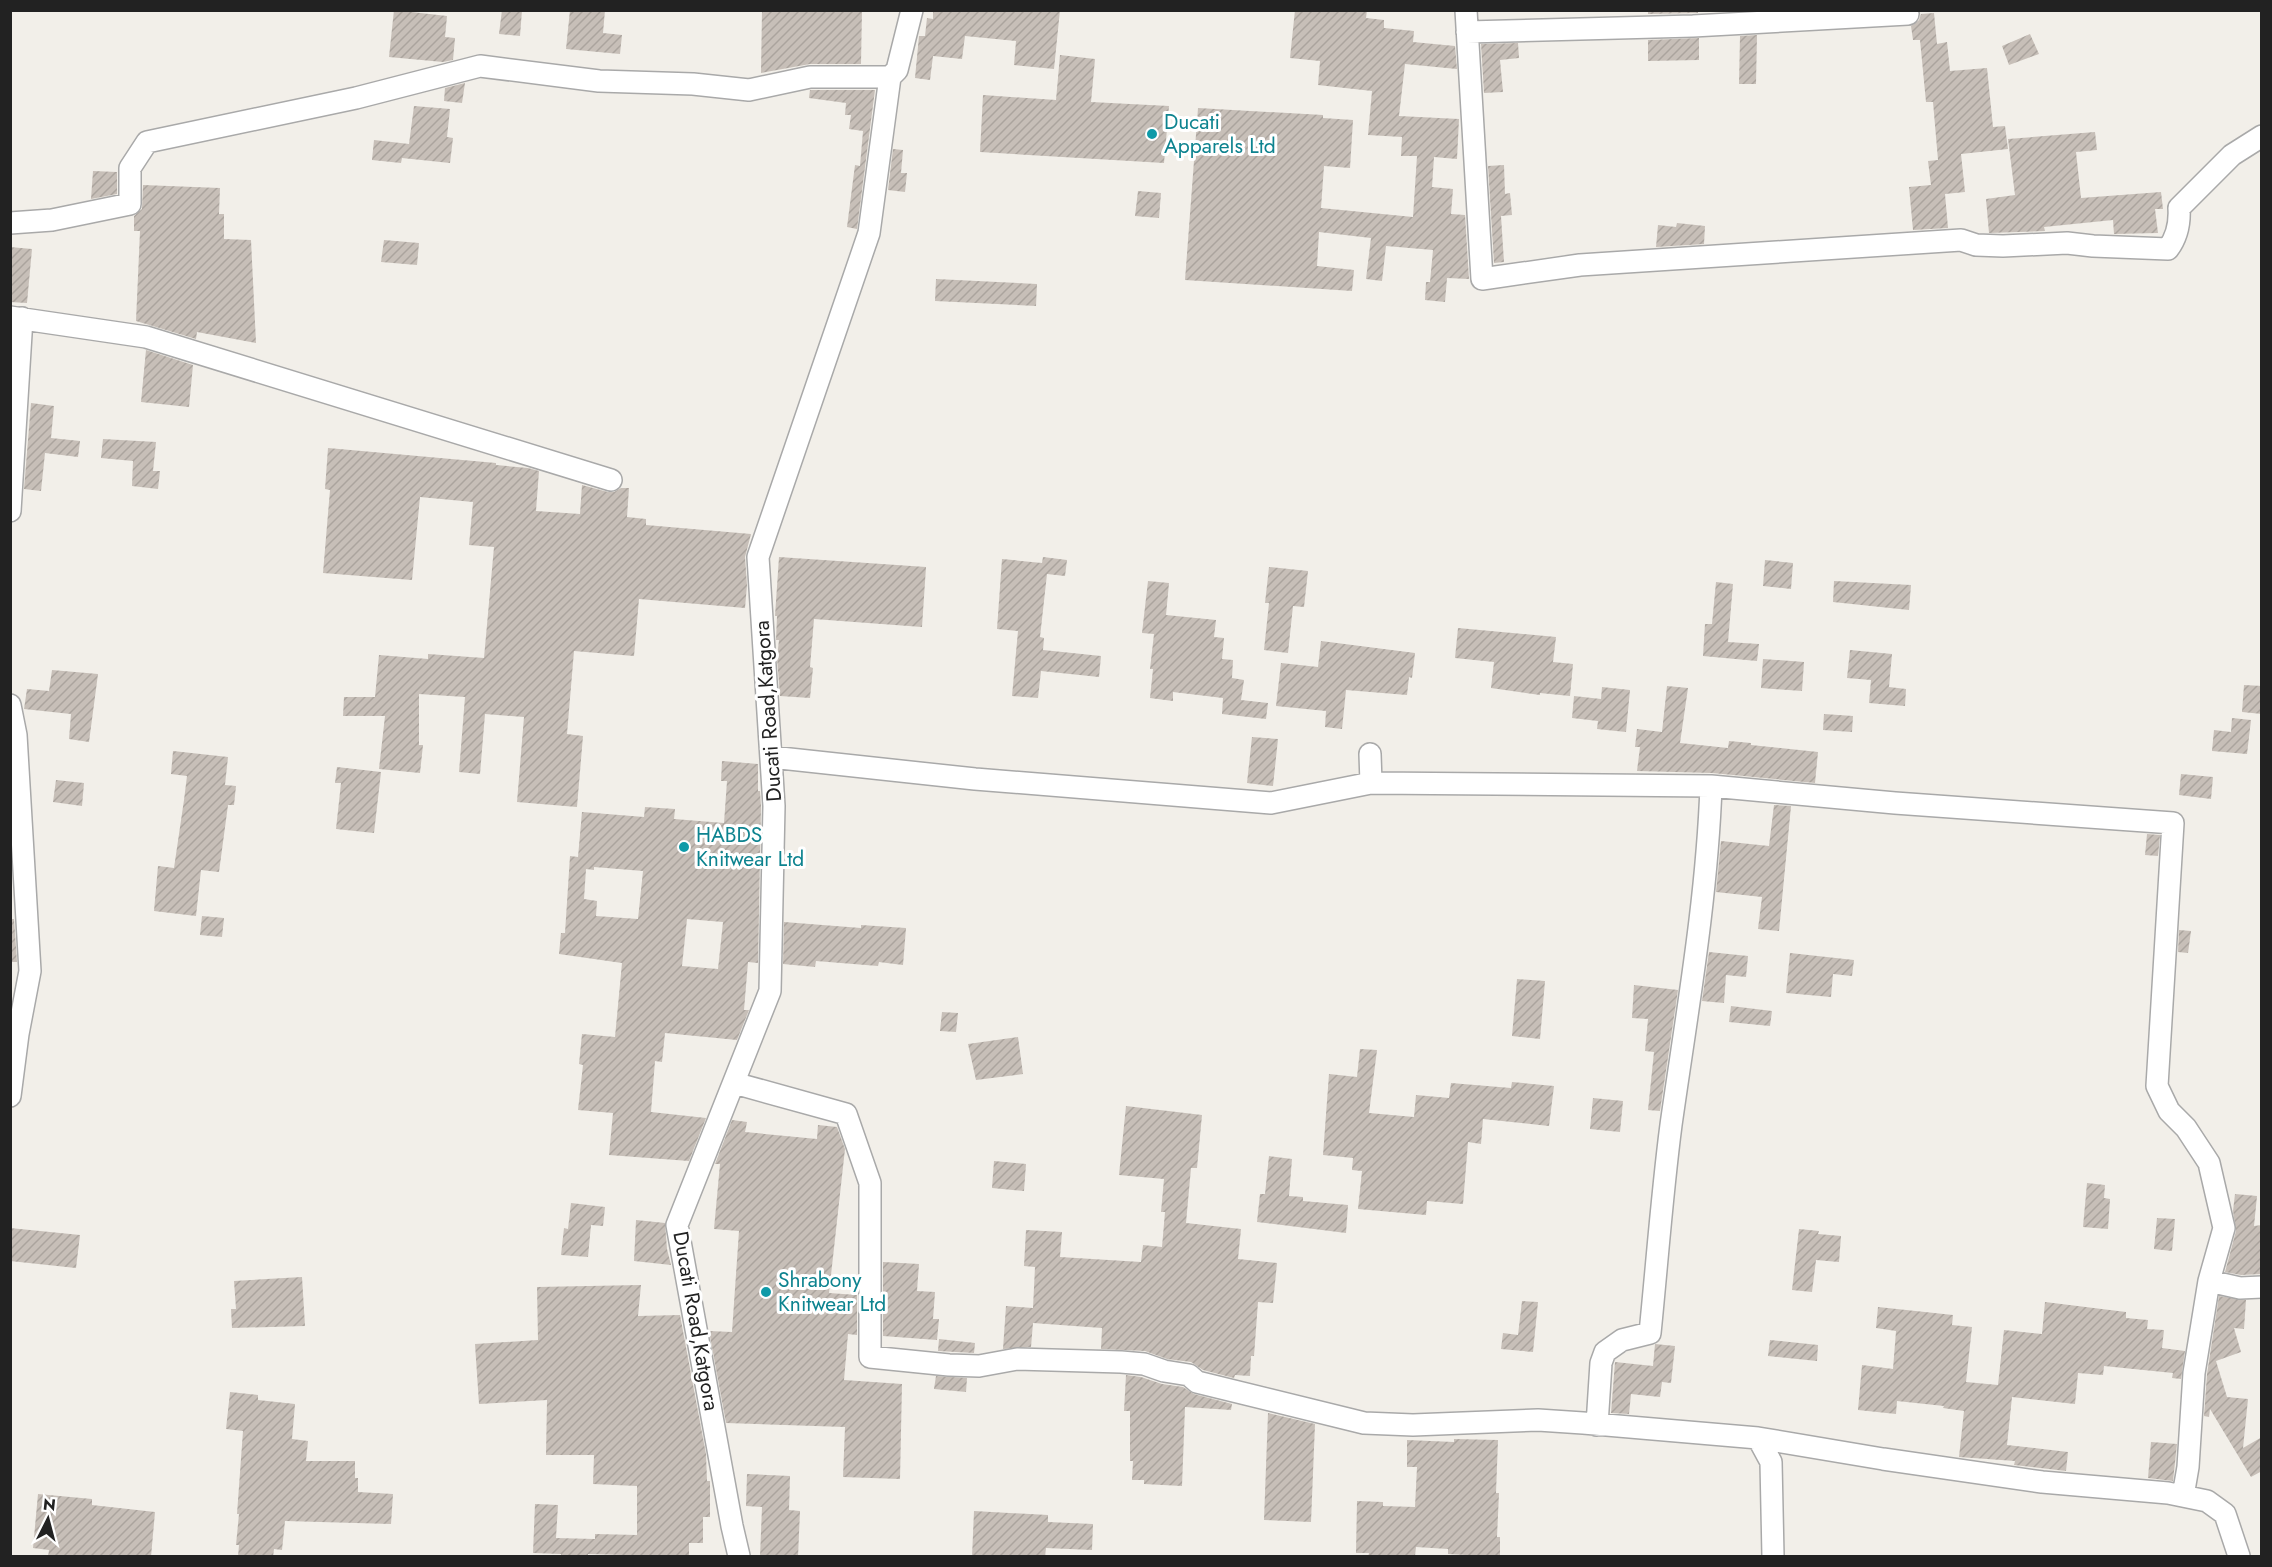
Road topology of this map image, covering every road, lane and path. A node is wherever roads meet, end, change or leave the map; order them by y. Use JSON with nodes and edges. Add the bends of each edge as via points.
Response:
{"nodes":[{"id":1,"x":912,"y":10,"type":"edge"},
{"id":2,"x":1466,"y":10,"type":"edge"},
{"id":3,"x":1908,"y":14,"type":"dead end"},
{"id":4,"x":1467,"y":32,"type":"junction"},
{"id":5,"x":890,"y":76,"type":"junction"},
{"id":6,"x":2262,"y":136,"type":"edge"},
{"id":7,"x":10,"y":223,"type":"edge"},
{"id":8,"x":16,"y":317,"type":"edge"},
{"id":9,"x":611,"y":480,"type":"dead end"},
{"id":10,"x":10,"y":511,"type":"edge"},
{"id":11,"x":10,"y":705,"type":"edge"},
{"id":12,"x":1370,"y":754,"type":"dead end"},
{"id":13,"x":771,"y":757,"type":"junction"},
{"id":14,"x":1371,"y":783,"type":"junction"},
{"id":15,"x":1711,"y":786,"type":"junction"},
{"id":16,"x":734,"y":1083,"type":"junction"},
{"id":17,"x":10,"y":1096,"type":"edge"},
{"id":18,"x":2209,"y":1281,"type":"junction"},
{"id":19,"x":2262,"y":1287,"type":"edge"},
{"id":20,"x":1597,"y":1425,"type":"junction"},
{"id":21,"x":1758,"y":1438,"type":"junction"},
{"id":22,"x":2183,"y":1496,"type":"junction"},
{"id":23,"x":739,"y":1557,"type":"edge"},
{"id":24,"x":1773,"y":1557,"type":"edge"},
{"id":25,"x":2239,"y":1557,"type":"edge"}],
"edges":[{"from":1,"to":5,"type":"street","name":"Ducati Road,Katgora","via":[[897,70]]},
{"from":2,"to":4,"type":"street"},
{"from":3,"to":4,"type":"street","via":[[1693,26]]},
{"from":4,"to":6,"type":"street","via":[[1482,279],[1580,265],[1961,240],[1976,245],[2067,243],[2168,249],[2174,242],[2179,208],[2232,155]]},
{"from":5,"to":7,"type":"street","via":[[810,77],[749,90],[599,81],[480,66],[356,98],[147,142],[130,168],[130,204],[52,220]]},
{"from":5,"to":13,"type":"street","name":"Ducati Road,Katgora","via":[[869,233],[758,557]]},
{"from":8,"to":9,"type":"street","via":[[146,337]]},
{"from":8,"to":10,"type":"street"},
{"from":11,"to":17,"type":"street","via":[[16,735],[30,971]]},
{"from":12,"to":14,"type":"street"},
{"from":13,"to":14,"type":"street","via":[[975,779],[1271,803]]},
{"from":13,"to":16,"type":"street","name":"Ducati Road,Katgora","via":[[774,806],[770,992]]},
{"from":14,"to":15,"type":"street"},
{"from":15,"to":18,"type":"street","via":[[2174,823],[2157,1086],[2169,1111],[2186,1128],[2209,1163],[2224,1227]]},
{"from":15,"to":20,"type":"street","via":[[1709,836],[1671,1128],[1650,1333],[1622,1340],[1605,1352]]},
{"from":16,"to":20,"type":"street","via":[[846,1114],[870,1183],[870,1357],[979,1366],[1017,1359],[1144,1364],[1189,1375],[1197,1382],[1364,1423],[1538,1420]]},
{"from":16,"to":23,"type":"street","name":"Ducati Road,Katgora","via":[[678,1225]]},
{"from":18,"to":19,"type":"street"},
{"from":18,"to":22,"type":"street","via":[[2194,1373]]},
{"from":20,"to":21,"type":"street"},
{"from":21,"to":22,"type":"street","via":[[2043,1482]]},
{"from":21,"to":24,"type":"street","via":[[1771,1462]]},
{"from":22,"to":25,"type":"street","via":[[2207,1501],[2225,1514]]}]}
